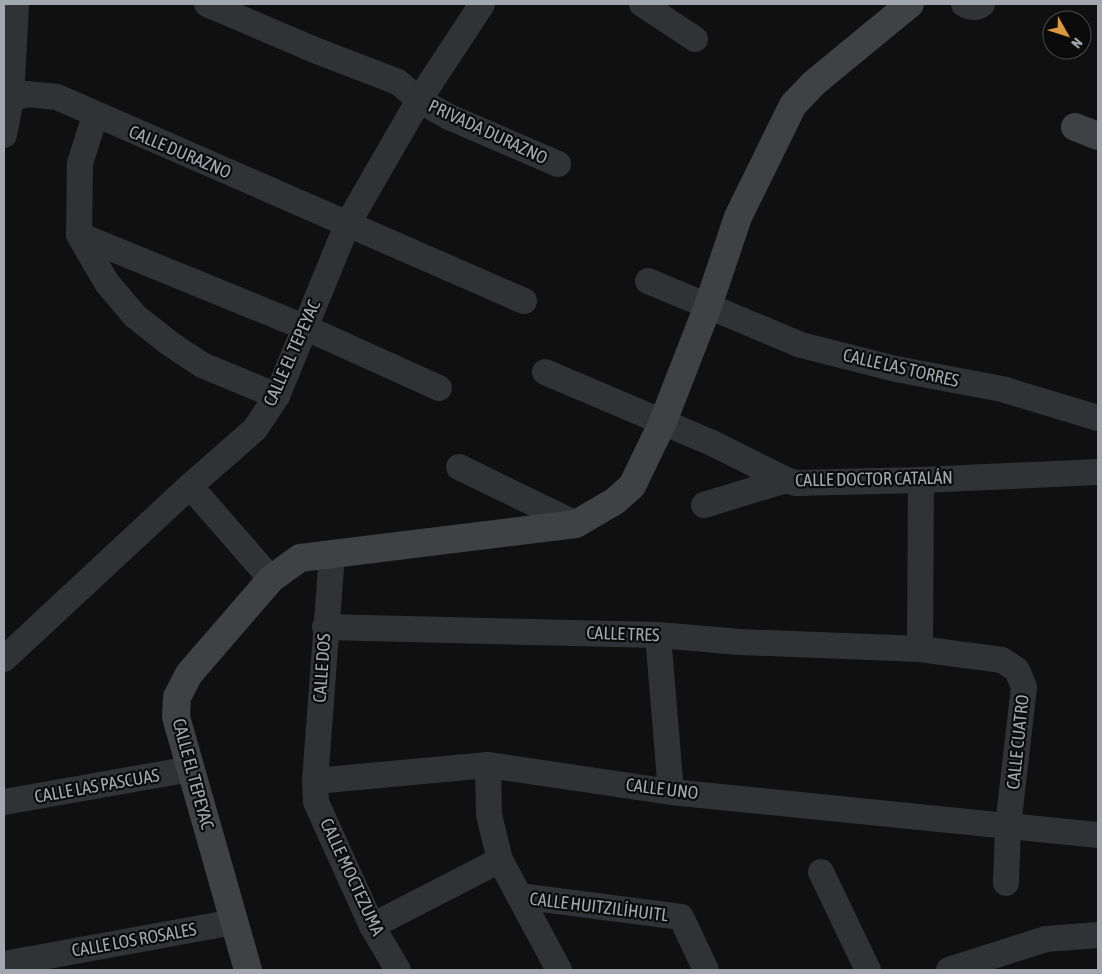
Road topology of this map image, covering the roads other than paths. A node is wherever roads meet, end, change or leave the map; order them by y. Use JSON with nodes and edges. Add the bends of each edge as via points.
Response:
{"nodes":[{"id":1,"x":16,"y":4,"type":"edge"},
{"id":2,"x":207,"y":4,"type":"edge"},
{"id":3,"x":482,"y":4,"type":"edge"},
{"id":4,"x":642,"y":4,"type":"edge"},
{"id":5,"x":910,"y":4,"type":"edge"},
{"id":6,"x":964,"y":4,"type":"edge"},
{"id":7,"x":982,"y":4,"type":"edge"},
{"id":8,"x":696,"y":39,"type":"dead end"},
{"id":9,"x":11,"y":99,"type":"junction"},
{"id":10,"x":419,"y":100,"type":"junction"},
{"id":11,"x":96,"y":116,"type":"junction"},
{"id":12,"x":4,"y":134,"type":"edge"},
{"id":13,"x":558,"y":164,"type":"dead end"},
{"id":14,"x":347,"y":225,"type":"junction"},
{"id":15,"x":79,"y":235,"type":"junction"},
{"id":16,"x":648,"y":281,"type":"dead end"},
{"id":17,"x":524,"y":301,"type":"dead end"},
{"id":18,"x":708,"y":306,"type":"junction"},
{"id":19,"x":304,"y":327,"type":"junction"},
{"id":20,"x":545,"y":372,"type":"dead end"},
{"id":21,"x":439,"y":388,"type":"dead end"},
{"id":22,"x":277,"y":396,"type":"junction"},
{"id":23,"x":1098,"y":418,"type":"edge"},
{"id":24,"x":662,"y":424,"type":"junction"},
{"id":25,"x":458,"y":467,"type":"dead end"},
{"id":26,"x":1098,"y":472,"type":"edge"},
{"id":27,"x":786,"y":480,"type":"junction"},
{"id":28,"x":921,"y":480,"type":"junction"},
{"id":29,"x":190,"y":486,"type":"junction"},
{"id":30,"x":704,"y":505,"type":"dead end"},
{"id":31,"x":576,"y":524,"type":"junction"},
{"id":32,"x":332,"y":554,"type":"junction"},
{"id":33,"x":271,"y":579,"type":"junction"},
{"id":34,"x":325,"y":627,"type":"junction"},
{"id":35,"x":658,"y":635,"type":"junction"},
{"id":36,"x":920,"y":649,"type":"junction"},
{"id":37,"x":4,"y":659,"type":"edge"},
{"id":38,"x":488,"y":766,"type":"junction"},
{"id":39,"x":191,"y":769,"type":"junction"},
{"id":40,"x":315,"y":781,"type":"junction"},
{"id":41,"x":671,"y":792,"type":"junction"},
{"id":42,"x":4,"y":802,"type":"edge"},
{"id":43,"x":1008,"y":826,"type":"junction"},
{"id":44,"x":1098,"y":835,"type":"edge"},
{"id":45,"x":500,"y":860,"type":"junction"},
{"id":46,"x":821,"y":872,"type":"dead end"},
{"id":47,"x":1006,"y":883,"type":"dead end"},
{"id":48,"x":519,"y":896,"type":"junction"},
{"id":49,"x":234,"y":922,"type":"junction"},
{"id":50,"x":372,"y":926,"type":"junction"},
{"id":51,"x":1098,"y":935,"type":"edge"},
{"id":52,"x":4,"y":964,"type":"edge"},
{"id":53,"x":982,"y":965,"type":"edge"},
{"id":54,"x":248,"y":970,"type":"edge"},
{"id":55,"x":398,"y":970,"type":"edge"},
{"id":56,"x":559,"y":970,"type":"edge"},
{"id":57,"x":706,"y":970,"type":"edge"},
{"id":58,"x":868,"y":970,"type":"edge"},
{"id":59,"x":949,"y":970,"type":"edge"}],
"edges":[{"from":1,"to":9,"type":"street"},
{"from":2,"to":10,"type":"street","name":"PRIVADA DURAZNO","via":[[398,82]]},
{"from":3,"to":10,"type":"street","name":"CALLE EL TEPEYAC"},
{"from":4,"to":8,"type":"street"},
{"from":5,"to":18,"type":"street","via":[[814,83],[793,105],[738,217]]},
{"from":6,"to":7,"type":"street"},
{"from":9,"to":11,"type":"street","name":"CALLE DURAZNO","via":[[27,94],[57,97]]},
{"from":9,"to":12,"type":"street"},
{"from":10,"to":13,"type":"street","name":"PRIVADA DURAZNO","via":[[447,116]]},
{"from":10,"to":14,"type":"street","name":"CALLE EL TEPEYAC"},
{"from":11,"to":14,"type":"street","name":"CALLE DURAZNO"},
{"from":11,"to":15,"type":"street","via":[[80,163]]},
{"from":14,"to":17,"type":"street","name":"CALLE DURAZNO"},
{"from":14,"to":19,"type":"street","name":"CALLE EL TEPEYAC"},
{"from":15,"to":19,"type":"street"},
{"from":15,"to":22,"type":"street","via":[[107,283],[135,316],[169,344],[202,364]]},
{"from":16,"to":18,"type":"street","name":"CALLE LAS TORRES"},
{"from":18,"to":23,"type":"street","name":"CALLE LAS TORRES","via":[[801,345],[896,369],[1002,389]]},
{"from":18,"to":24,"type":"street"},
{"from":19,"to":21,"type":"street"},
{"from":19,"to":22,"type":"street","name":"CALLE EL TEPEYAC"},
{"from":20,"to":24,"type":"street","name":"CALLE DOCTOR CATALÁN"},
{"from":22,"to":29,"type":"street","name":"CALLE EL TEPEYAC","via":[[255,429]]},
{"from":24,"to":27,"type":"street","name":"CALLE DOCTOR CATALÁN","via":[[712,443]]},
{"from":24,"to":31,"type":"street","via":[[632,486],[615,501]]},
{"from":25,"to":31,"type":"street"},
{"from":26,"to":28,"type":"street","name":"CALLE DOCTOR CATALÁN"},
{"from":27,"to":28,"type":"street","name":"CALLE DOCTOR CATALÁN"},
{"from":27,"to":30,"type":"street"},
{"from":28,"to":36,"type":"street"},
{"from":29,"to":33,"type":"street"},
{"from":29,"to":37,"type":"street","name":"CALLE EL TEPEYAC"},
{"from":31,"to":32,"type":"street","name":"CALLE EL TEPEYAC"},
{"from":32,"to":33,"type":"street","name":"CALLE EL TEPEYAC","via":[[300,558]]},
{"from":32,"to":34,"type":"street","name":"CALLE DOS"},
{"from":33,"to":39,"type":"street","name":"CALLE EL TEPEYAC","via":[[189,674],[177,697],[176,717]]},
{"from":34,"to":35,"type":"street","name":"CALLE TRES"},
{"from":34,"to":40,"type":"street","name":"CALLE DOS"},
{"from":35,"to":36,"type":"street","name":"CALLE TRES","via":[[740,642]]},
{"from":35,"to":41,"type":"street"},
{"from":36,"to":43,"type":"street","name":"CALLE CUATRO","via":[[1002,660],[1017,670],[1024,686]]},
{"from":38,"to":40,"type":"street","name":"CALLE UNO"},
{"from":38,"to":41,"type":"street","name":"CALLE UNO"},
{"from":38,"to":45,"type":"street","via":[[489,815]]},
{"from":39,"to":42,"type":"street","name":"CALLE LAS PASCUAS"},
{"from":39,"to":49,"type":"street","name":"CALLE EL TEPEYAC"},
{"from":40,"to":50,"type":"street","name":"CALLE MOCTEZUMA","via":[[316,802]]},
{"from":41,"to":43,"type":"street","name":"CALLE UNO"},
{"from":43,"to":44,"type":"street","name":"CALLE UNO"},
{"from":43,"to":47,"type":"street","name":"CALLE CUATRO"},
{"from":45,"to":48,"type":"street"},
{"from":45,"to":50,"type":"street"},
{"from":46,"to":58,"type":"street"},
{"from":48,"to":56,"type":"street"},
{"from":48,"to":57,"type":"street","name":"CALLE HUITZILÍHUITL","via":[[680,917]]},
{"from":49,"to":52,"type":"street","name":"CALLE LOS ROSALES"},
{"from":49,"to":54,"type":"street","name":"CALLE EL TEPEYAC"},
{"from":50,"to":55,"type":"street","name":"CALLE MOCTEZUMA"},
{"from":51,"to":53,"type":"street","via":[[1046,939]]},
{"from":53,"to":59,"type":"street"}]}
